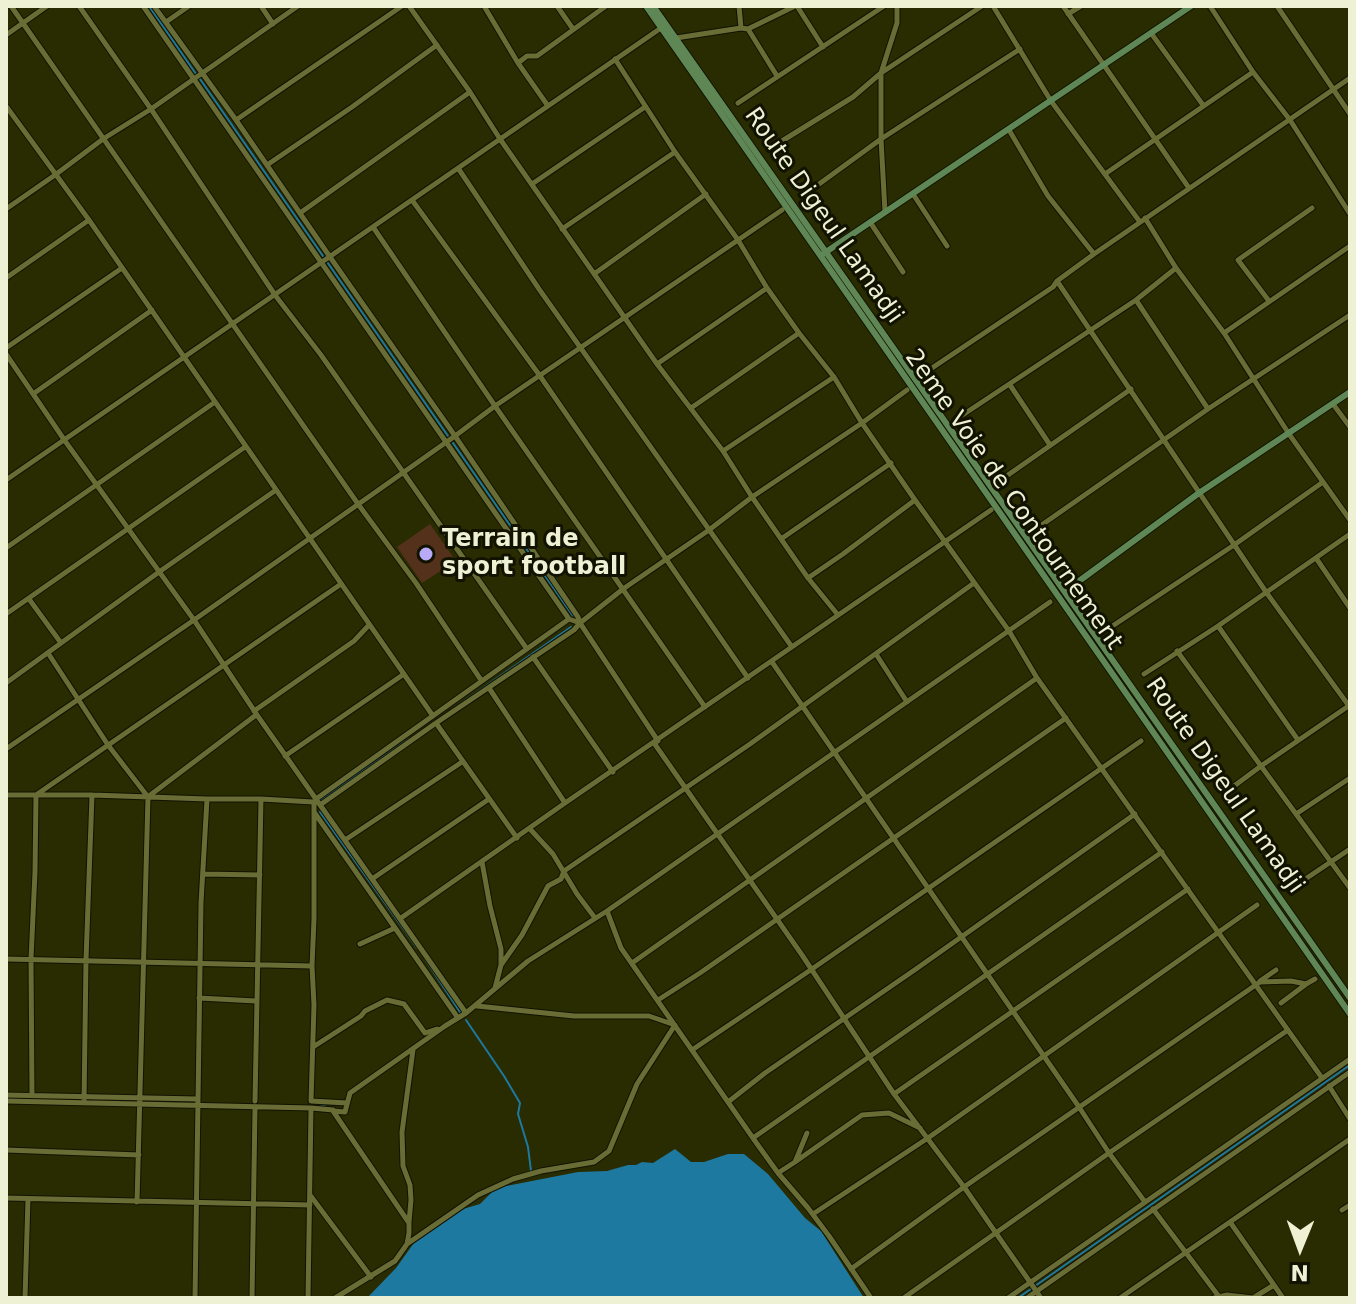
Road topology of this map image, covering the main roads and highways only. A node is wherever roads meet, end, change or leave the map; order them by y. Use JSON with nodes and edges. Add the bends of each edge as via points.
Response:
{"nodes":[{"id":1,"x":646,"y":6,"type":"edge"},
{"id":2,"x":653,"y":6,"type":"edge"},
{"id":3,"x":1191,"y":6,"type":"edge"},
{"id":4,"x":823,"y":254,"type":"junction"},
{"id":5,"x":1350,"y":392,"type":"edge"},
{"id":6,"x":1075,"y":584,"type":"dead end"},
{"id":7,"x":1350,"y":998,"type":"edge"},
{"id":8,"x":1350,"y":1014,"type":"edge"}],
"edges":[{"from":1,"to":4,"type":"main road","name":"2eme Voie de Contournement"},
{"from":2,"to":4,"type":"main road","name":"Route Digeul Lamadji"},
{"from":3,"to":4,"type":"main road"},
{"from":4,"to":7,"type":"main road","name":"Route Digeul Lamadji","via":[[925,390]]},
{"from":4,"to":8,"type":"main road","name":"2eme Voie de Contournement"},
{"from":5,"to":6,"type":"main road"}]}
